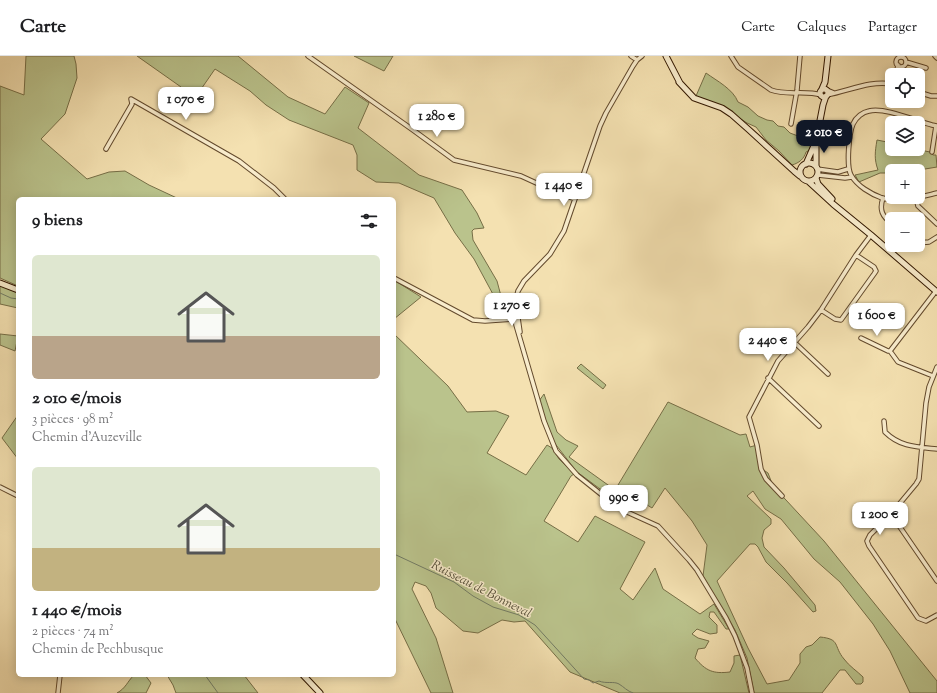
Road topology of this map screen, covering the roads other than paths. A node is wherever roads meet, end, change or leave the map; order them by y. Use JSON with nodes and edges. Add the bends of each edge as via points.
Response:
{"nodes":[{"id":1,"x":308,"y":56,"type":"edge"},
{"id":2,"x":631,"y":56,"type":"edge"},
{"id":3,"x":642,"y":56,"type":"edge"},
{"id":4,"x":730,"y":56,"type":"edge"},
{"id":5,"x":800,"y":56,"type":"edge"},
{"id":6,"x":828,"y":56,"type":"edge"},
{"id":7,"x":935,"y":56,"type":"edge"},
{"id":8,"x":668,"y":58,"type":"edge"},
{"id":9,"x":937,"y":58,"type":"edge"},
{"id":10,"x":637,"y":60,"type":"junction"},
{"id":11,"x":906,"y":62,"type":"junction"},
{"id":12,"x":898,"y":65,"type":"junction"},
{"id":13,"x":897,"y":68,"type":"edge"},
{"id":14,"x":926,"y":68,"type":"dead end"},
{"id":15,"x":885,"y":82,"type":"edge"},
{"id":16,"x":823,"y":93,"type":"junction"},
{"id":17,"x":796,"y":94,"type":"junction"},
{"id":18,"x":925,"y":94,"type":"edge"},
{"id":19,"x":937,"y":96,"type":"edge"},
{"id":20,"x":791,"y":124,"type":"dead end"},
{"id":21,"x":936,"y":126,"type":"edge"},
{"id":22,"x":816,"y":141,"type":"junction"},
{"id":23,"x":106,"y":149,"type":"dead end"},
{"id":24,"x":932,"y":152,"type":"dead end"},
{"id":25,"x":806,"y":164,"type":"junction"},
{"id":26,"x":801,"y":167,"type":"junction"},
{"id":27,"x":817,"y":167,"type":"junction"},
{"id":28,"x":790,"y":168,"type":"junction"},
{"id":29,"x":848,"y":169,"type":"junction"},
{"id":30,"x":800,"y":176,"type":"junction"},
{"id":31,"x":817,"y":176,"type":"junction"},
{"id":32,"x":852,"y":177,"type":"junction"},
{"id":33,"x":809,"y":182,"type":"junction"},
{"id":34,"x":937,"y":193,"type":"edge"},
{"id":35,"x":925,"y":196,"type":"edge"},
{"id":36,"x":283,"y":197,"type":"edge"},
{"id":37,"x":883,"y":198,"type":"joint"},
{"id":38,"x":576,"y":199,"type":"junction"},
{"id":39,"x":918,"y":204,"type":"edge"},
{"id":40,"x":844,"y":212,"type":"junction"},
{"id":41,"x":885,"y":216,"type":"edge"},
{"id":42,"x":937,"y":224,"type":"edge"},
{"id":43,"x":871,"y":234,"type":"junction"},
{"id":44,"x":937,"y":237,"type":"edge"},
{"id":45,"x":925,"y":243,"type":"edge"},
{"id":46,"x":856,"y":254,"type":"junction"},
{"id":47,"x":396,"y":279,"type":"edge"},
{"id":48,"x":0,"y":283,"type":"edge"},
{"id":49,"x":16,"y":289,"type":"edge"},
{"id":50,"x":936,"y":292,"type":"edge"},
{"id":51,"x":516,"y":301,"type":"junction"},
{"id":52,"x":821,"y":310,"type":"junction"},
{"id":53,"x":514,"y":314,"type":"junction"},
{"id":54,"x":517,"y":318,"type":"junction"},
{"id":55,"x":501,"y":319,"type":"junction"},
{"id":56,"x":861,"y":338,"type":"dead end"},
{"id":57,"x":794,"y":342,"type":"junction"},
{"id":58,"x":890,"y":351,"type":"junction"},
{"id":59,"x":937,"y":367,"type":"edge"},
{"id":60,"x":828,"y":374,"type":"dead end"},
{"id":61,"x":933,"y":376,"type":"junction"},
{"id":62,"x":768,"y":378,"type":"junction"},
{"id":63,"x":884,"y":421,"type":"dead end"},
{"id":64,"x":819,"y":426,"type":"dead end"},
{"id":65,"x":922,"y":448,"type":"junction"},
{"id":66,"x":937,"y":449,"type":"edge"},
{"id":67,"x":0,"y":487,"type":"edge"},
{"id":68,"x":16,"y":495,"type":"edge"},
{"id":69,"x":782,"y":496,"type":"dead end"},
{"id":70,"x":891,"y":514,"type":"junction"},
{"id":71,"x":937,"y":581,"type":"edge"},
{"id":72,"x":937,"y":615,"type":"edge"},
{"id":73,"x":60,"y":677,"type":"edge"},
{"id":74,"x":306,"y":677,"type":"edge"},
{"id":75,"x":58,"y":693,"type":"edge"},
{"id":76,"x":320,"y":693,"type":"edge"},
{"id":77,"x":752,"y":693,"type":"edge"}],
"edges":[{"from":1,"to":38,"type":"street","via":[[454,160],[521,176]]},
{"from":2,"to":10,"type":"street"},
{"from":3,"to":10,"type":"street"},
{"from":4,"to":17,"type":"street","via":[[738,67],[771,90]]},
{"from":5,"to":17,"type":"street"},
{"from":6,"to":16,"type":"street"},
{"from":7,"to":9,"type":"street"},
{"from":8,"to":28,"type":"street","via":[[689,98],[731,114]]},
{"from":10,"to":38,"type":"street","via":[[602,122]]},
{"from":11,"to":12,"type":"street","via":[[904,66]]},
{"from":11,"to":12,"type":"street","via":[[904,57],[900,57],[896,60]]},
{"from":11,"to":14,"type":"street"},
{"from":12,"to":13,"type":"street"},
{"from":15,"to":16,"type":"street","via":[[867,84],[842,93]]},
{"from":16,"to":17,"type":"street"},
{"from":16,"to":22,"type":"street"},
{"from":17,"to":20,"type":"street"},
{"from":18,"to":19,"type":"street"},
{"from":21,"to":24,"type":"street"},
{"from":21,"to":29,"type":"street","via":[[881,111],[863,113],[852,127]]},
{"from":22,"to":25,"type":"street"},
{"from":22,"to":27,"type":"street"},
{"from":23,"to":36,"type":"street","via":[[132,104],[131,99],[239,161]]},
{"from":25,"to":26,"type":"street"},
{"from":25,"to":27,"type":"street","via":[[810,163]]},
{"from":26,"to":28,"type":"street"},
{"from":26,"to":30,"type":"street"},
{"from":27,"to":29,"type":"street","via":[[838,172]]},
{"from":27,"to":31,"type":"street"},
{"from":28,"to":30,"type":"street"},
{"from":29,"to":32,"type":"street"},
{"from":30,"to":33,"type":"street"},
{"from":31,"to":32,"type":"street"},
{"from":31,"to":33,"type":"street"},
{"from":31,"to":40,"type":"street","via":[[818,184]]},
{"from":32,"to":37,"type":"street","via":[[860,186]]},
{"from":33,"to":40,"type":"street"},
{"from":34,"to":35,"type":"street"},
{"from":37,"to":41,"type":"street","via":[[881,204]]},
{"from":38,"to":51,"type":"street","via":[[561,236],[550,254],[520,286]]},
{"from":39,"to":42,"type":"street"},
{"from":40,"to":43,"type":"street"},
{"from":43,"to":46,"type":"street"},
{"from":43,"to":50,"type":"street"},
{"from":44,"to":45,"type":"street"},
{"from":46,"to":52,"type":"street"},
{"from":46,"to":52,"type":"street","via":[[876,271],[841,320],[835,320]]},
{"from":47,"to":55,"type":"street","via":[[473,320]]},
{"from":48,"to":49,"type":"street"},
{"from":50,"to":58,"type":"street"},
{"from":51,"to":53,"type":"street"},
{"from":51,"to":54,"type":"street"},
{"from":52,"to":57,"type":"street"},
{"from":53,"to":54,"type":"street"},
{"from":53,"to":55,"type":"street"},
{"from":54,"to":55,"type":"street"},
{"from":54,"to":77,"type":"street","via":[[544,421],[556,451],[577,475],[607,499],[658,526],[693,565],[735,636],[747,668]]},
{"from":56,"to":58,"type":"street"},
{"from":57,"to":60,"type":"street"},
{"from":57,"to":62,"type":"street"},
{"from":58,"to":61,"type":"street","via":[[898,362]]},
{"from":59,"to":61,"type":"street"},
{"from":61,"to":65,"type":"street","via":[[926,403]]},
{"from":62,"to":64,"type":"street"},
{"from":62,"to":69,"type":"street","via":[[750,412],[749,421],[761,469],[766,479]]},
{"from":63,"to":65,"type":"street","via":[[885,432],[893,439],[908,446]]},
{"from":65,"to":66,"type":"street"},
{"from":65,"to":70,"type":"street","via":[[919,479]]},
{"from":67,"to":68,"type":"street"},
{"from":70,"to":71,"type":"street"},
{"from":70,"to":72,"type":"street","via":[[869,536],[868,545],[918,618],[928,621]]},
{"from":73,"to":75,"type":"street"},
{"from":74,"to":76,"type":"street"}]}
